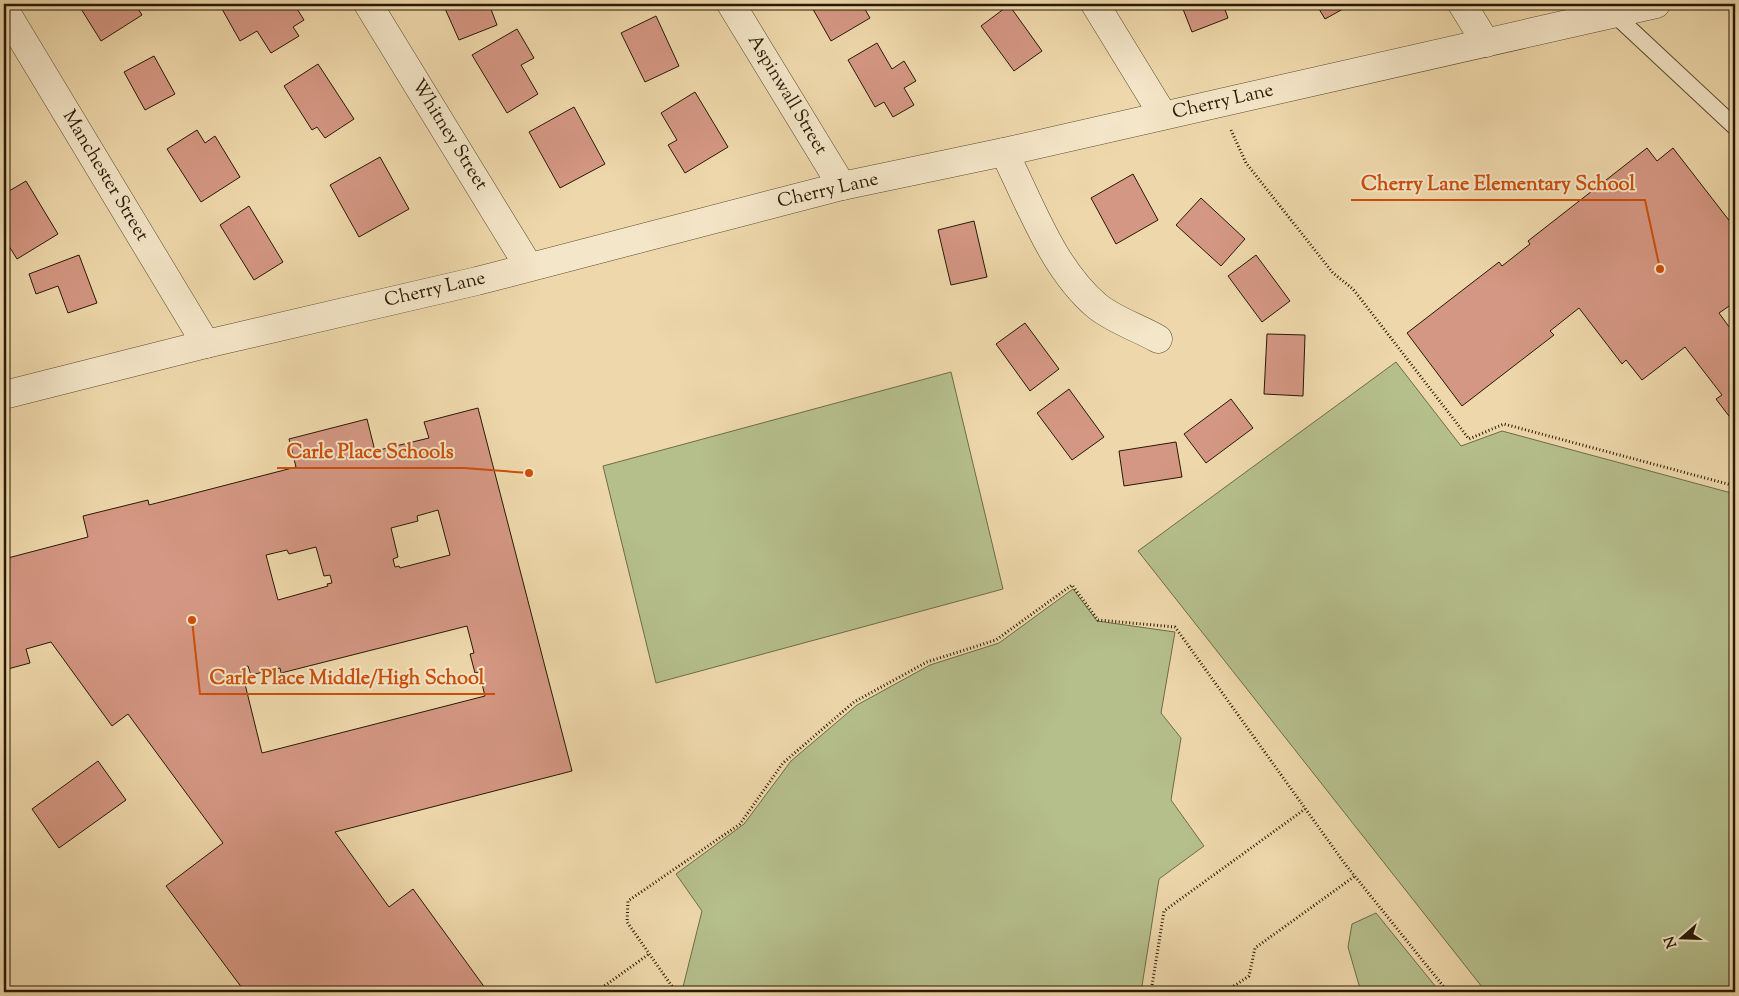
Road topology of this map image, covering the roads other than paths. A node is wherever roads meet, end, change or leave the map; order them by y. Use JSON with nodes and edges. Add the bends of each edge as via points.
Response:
{"nodes":[{"id":1,"x":368,"y":4,"type":"edge"},
{"id":2,"x":731,"y":4,"type":"edge"},
{"id":3,"x":1095,"y":4,"type":"edge"},
{"id":4,"x":1462,"y":4,"type":"edge"},
{"id":5,"x":1656,"y":4,"type":"edge"},
{"id":6,"x":4,"y":9,"type":"edge"},
{"id":7,"x":1614,"y":14,"type":"junction"},
{"id":8,"x":1486,"y":44,"type":"junction"},
{"id":9,"x":1163,"y":115,"type":"junction"},
{"id":10,"x":1735,"y":127,"type":"edge"},
{"id":11,"x":1004,"y":152,"type":"junction"},
{"id":12,"x":842,"y":186,"type":"junction"},
{"id":13,"x":529,"y":267,"type":"junction"},
{"id":14,"x":1158,"y":339,"type":"dead end"},
{"id":15,"x":206,"y":344,"type":"junction"},
{"id":16,"x":4,"y":395,"type":"edge"}],
"edges":[{"from":1,"to":13,"type":"street","name":"Whitney Street"},
{"from":2,"to":12,"type":"street","name":"Aspinwall Street"},
{"from":3,"to":9,"type":"street"},
{"from":4,"to":8,"type":"street"},
{"from":5,"to":7,"type":"street","name":"Cherry Lane"},
{"from":6,"to":15,"type":"street","name":"Manchester Street"},
{"from":7,"to":8,"type":"street","name":"Cherry Lane"},
{"from":7,"to":10,"type":"lane"},
{"from":8,"to":9,"type":"street","name":"Cherry Lane"},
{"from":9,"to":11,"type":"street","name":"Cherry Lane"},
{"from":11,"to":12,"type":"street","name":"Cherry Lane"},
{"from":11,"to":14,"type":"street","via":[[1053,249],[1079,287],[1099,307]]},
{"from":12,"to":13,"type":"street","name":"Cherry Lane"},
{"from":13,"to":15,"type":"street","name":"Cherry Lane"},
{"from":15,"to":16,"type":"street","name":"Cherry Lane"}]}
